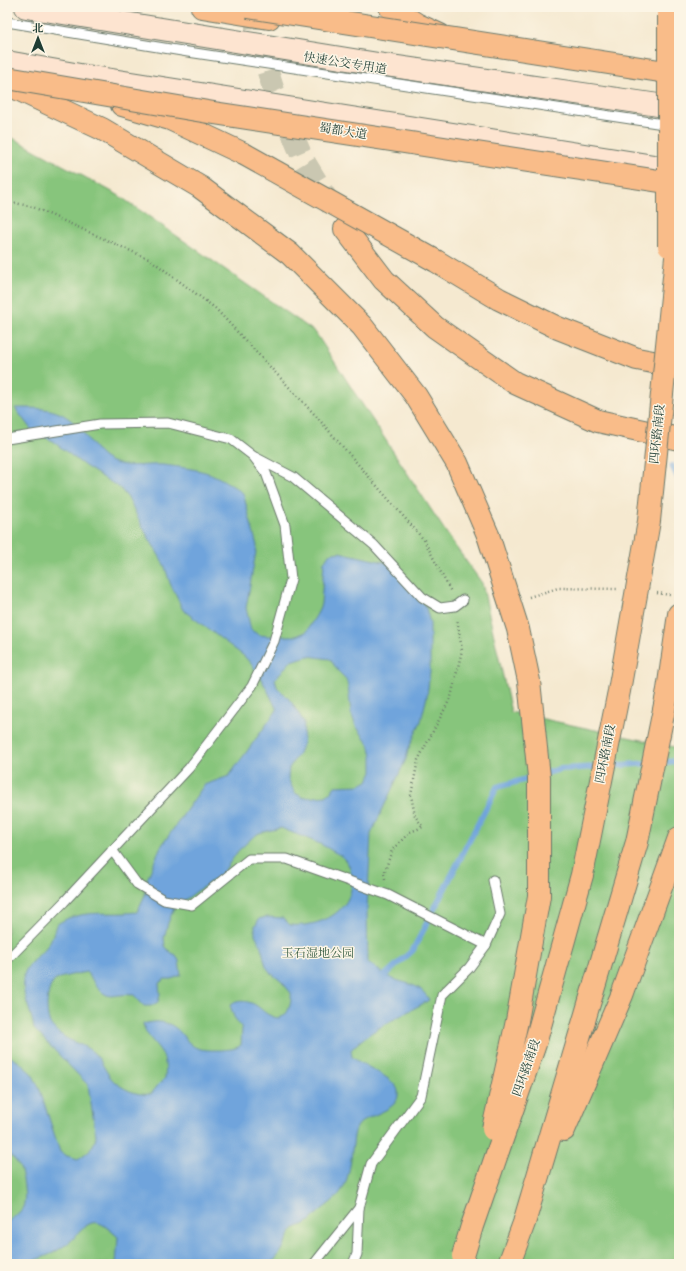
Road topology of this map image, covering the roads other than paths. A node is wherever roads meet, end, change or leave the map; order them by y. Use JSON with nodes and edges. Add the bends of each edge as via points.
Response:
{"nodes":[{"id":1,"x":26,"y":7,"type":"edge"},
{"id":2,"x":202,"y":7,"type":"edge"},
{"id":3,"x":248,"y":7,"type":"edge"},
{"id":4,"x":390,"y":7,"type":"edge"},
{"id":5,"x":669,"y":7,"type":"edge"},
{"id":6,"x":7,"y":22,"type":"edge"},
{"id":7,"x":476,"y":51,"type":"junction"},
{"id":8,"x":7,"y":62,"type":"edge"},
{"id":9,"x":679,"y":74,"type":"edge"},
{"id":10,"x":7,"y":78,"type":"edge"},
{"id":11,"x":7,"y":83,"type":"edge"},
{"id":12,"x":679,"y":83,"type":"edge"},
{"id":13,"x":679,"y":108,"type":"edge"},
{"id":14,"x":679,"y":127,"type":"edge"},
{"id":15,"x":679,"y":170,"type":"edge"},
{"id":16,"x":679,"y":184,"type":"edge"},
{"id":17,"x":679,"y":228,"type":"edge"},
{"id":18,"x":345,"y":229,"type":"dead end"},
{"id":19,"x":669,"y":335,"type":"junction"},
{"id":20,"x":679,"y":367,"type":"edge"},
{"id":21,"x":7,"y":439,"type":"edge"},
{"id":22,"x":679,"y":439,"type":"edge"},
{"id":23,"x":252,"y":456,"type":"junction"},
{"id":24,"x":463,"y":600,"type":"dead end"},
{"id":25,"x":675,"y":605,"type":"edge"},
{"id":26,"x":679,"y":838,"type":"edge"},
{"id":27,"x":112,"y":850,"type":"junction"},
{"id":28,"x":493,"y":880,"type":"dead end"},
{"id":29,"x":486,"y":946,"type":"junction"},
{"id":30,"x":7,"y":960,"type":"edge"},
{"id":31,"x":359,"y":1208,"type":"junction"},
{"id":32,"x":524,"y":1223,"type":"junction"},
{"id":33,"x":472,"y":1226,"type":"junction"},
{"id":34,"x":461,"y":1260,"type":"edge"},
{"id":35,"x":314,"y":1264,"type":"edge"},
{"id":36,"x":353,"y":1264,"type":"edge"},
{"id":37,"x":509,"y":1264,"type":"edge"}],
"edges":[{"from":1,"to":13,"type":"main road","via":[[370,63]]},
{"from":2,"to":7,"type":"highway"},
{"from":3,"to":9,"type":"highway","bridge":true},
{"from":4,"to":7,"type":"highway","via":[[418,25]]},
{"from":5,"to":19,"type":"highway","bridge":true},
{"from":6,"to":14,"type":"lane","name":"快速公交专用道","bridge":true},
{"from":7,"to":12,"type":"highway"},
{"from":8,"to":15,"type":"main road"},
{"from":10,"to":16,"type":"highway","name":"蜀都大道","bridge":true},
{"from":11,"to":20,"type":"highway","bridge":true,"via":[[98,97],[170,119],[244,154],[499,299],[558,328],[637,359]]},
{"from":11,"to":33,"type":"highway","bridge":true,"via":[[102,128],[194,183],[290,254],[362,326],[416,396],[457,463],[488,535],[518,628],[529,681],[539,777],[539,896],[517,1021]]},
{"from":17,"to":19,"type":"highway","name":"四环路南段","bridge":true},
{"from":18,"to":22,"type":"highway","via":[[384,280],[435,327],[515,383],[598,421]]},
{"from":19,"to":33,"type":"highway","name":"四环路南段","bridge":true,"via":[[649,521],[619,691],[582,875],[535,1044]]},
{"from":21,"to":23,"type":"lane","via":[[100,424],[168,423],[231,439]]},
{"from":23,"to":24,"type":"lane","via":[[293,477],[374,545],[422,597],[440,608],[455,606]]},
{"from":23,"to":27,"type":"lane","via":[[266,473],[285,525],[291,580],[274,641],[252,686],[189,768]]},
{"from":25,"to":32,"type":"highway","via":[[668,690],[637,842]]},
{"from":26,"to":32,"type":"highway","via":[[622,995]]},
{"from":27,"to":29,"type":"lane","via":[[137,884],[164,900],[192,905],[250,859],[286,859],[388,895]]},
{"from":27,"to":30,"type":"lane"},
{"from":28,"to":29,"type":"lane","via":[[500,914]]},
{"from":29,"to":31,"type":"lane","via":[[469,968],[442,995],[421,1096],[371,1164]]},
{"from":31,"to":35,"type":"lane"},
{"from":31,"to":36,"type":"lane","via":[[357,1254]]},
{"from":32,"to":37,"type":"highway"},
{"from":33,"to":34,"type":"highway","name":"四环路南段","bridge":true}]}
